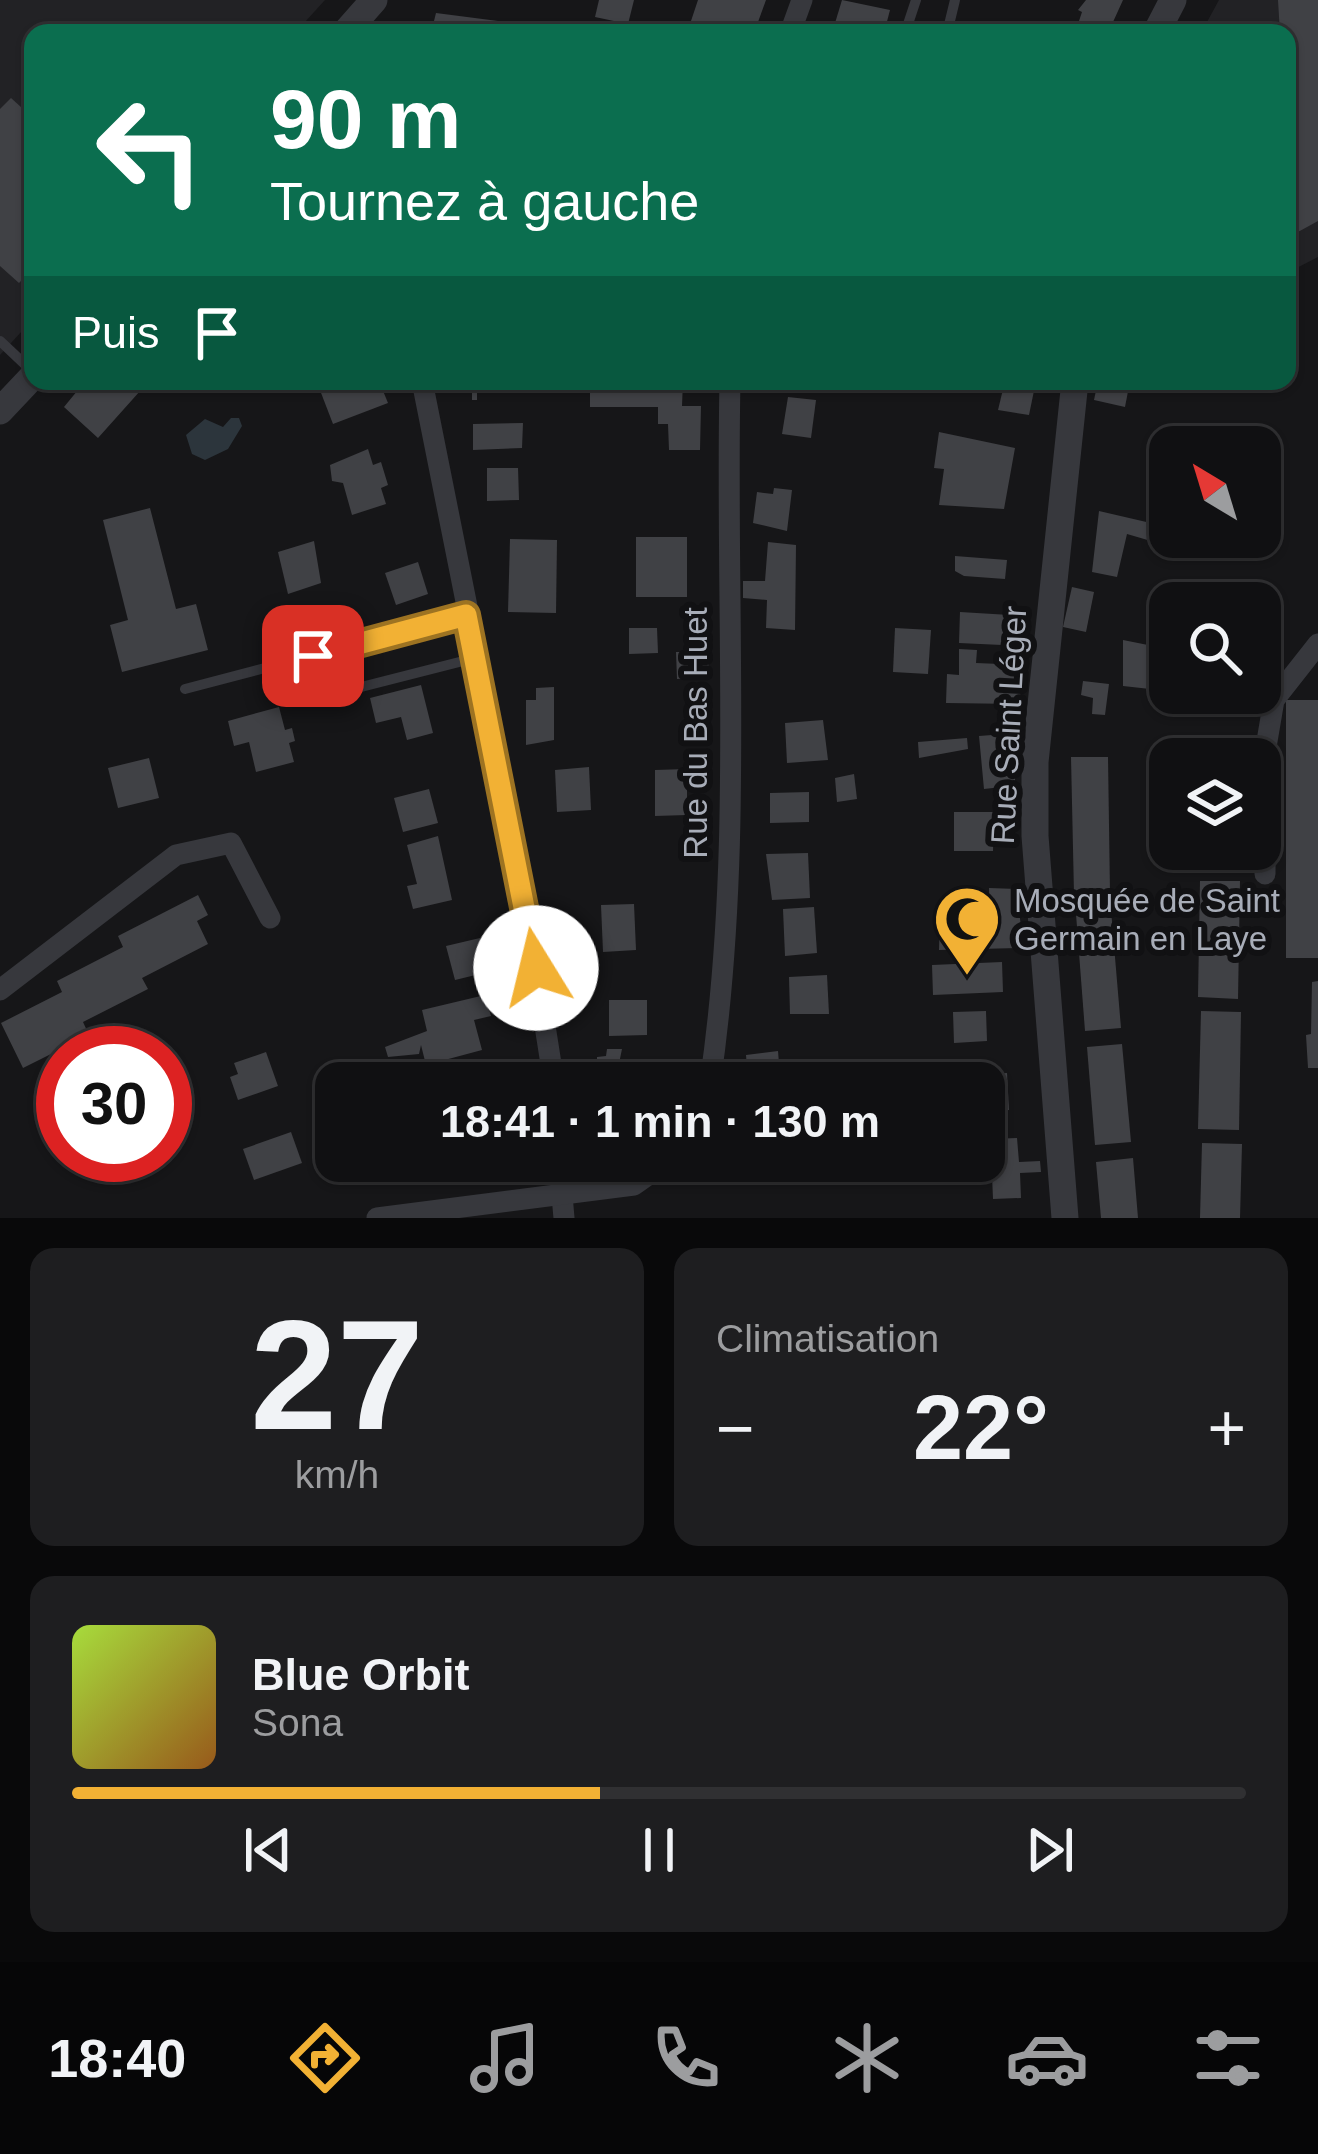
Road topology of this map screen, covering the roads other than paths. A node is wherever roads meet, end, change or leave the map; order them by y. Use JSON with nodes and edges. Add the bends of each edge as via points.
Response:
{"nodes":[{"id":1,"x":374,"y":0,"type":"edge"},
{"id":2,"x":353,"y":24,"type":"edge"},
{"id":3,"x":0,"y":341,"type":"edge"},
{"id":4,"x":24,"y":365,"type":"edge"},
{"id":5,"x":24,"y":384,"type":"edge"},
{"id":6,"x":424,"y":390,"type":"edge"},
{"id":7,"x":730,"y":390,"type":"edge"},
{"id":8,"x":1075,"y":390,"type":"edge"},
{"id":9,"x":0,"y":411,"type":"edge"},
{"id":10,"x":466,"y":615,"type":"junction"},
{"id":11,"x":1318,"y":644,"type":"edge"},
{"id":12,"x":475,"y":658,"type":"junction"},
{"id":13,"x":185,"y":689,"type":"dead end"},
{"id":14,"x":318,"y":698,"type":"dead end"},
{"id":15,"x":1265,"y":874,"type":"dead end"},
{"id":16,"x":270,"y":918,"type":"dead end"},
{"id":17,"x":0,"y":990,"type":"edge"},
{"id":18,"x":551,"y":1062,"type":"edge"},
{"id":19,"x":712,"y":1062,"type":"edge"},
{"id":20,"x":560,"y":1182,"type":"edge"},
{"id":21,"x":638,"y":1182,"type":"edge"},
{"id":22,"x":561,"y":1191,"type":"junction"},
{"id":23,"x":377,"y":1218,"type":"edge"},
{"id":24,"x":565,"y":1218,"type":"edge"},
{"id":25,"x":1065,"y":1218,"type":"edge"}],
"edges":[{"from":1,"to":2,"type":"street"},
{"from":3,"to":4,"type":"lane"},
{"from":5,"to":9,"type":"street"},
{"from":6,"to":10,"type":"street"},
{"from":7,"to":19,"type":"street","name":"Rue du Bas Huet","via":[[730,866]]},
{"from":8,"to":25,"type":"street","name":"Rue Saint Léger","via":[[1035,763]]},
{"from":10,"to":12,"type":"street"},
{"from":10,"to":13,"type":"lane"},
{"from":11,"to":15,"type":"street","via":[[1274,700]]},
{"from":12,"to":14,"type":"lane"},
{"from":12,"to":18,"type":"street"},
{"from":16,"to":17,"type":"street","via":[[231,843],[176,855]]},
{"from":20,"to":22,"type":"street"},
{"from":21,"to":22,"type":"street"},
{"from":22,"to":23,"type":"street"},
{"from":22,"to":24,"type":"street"}]}
